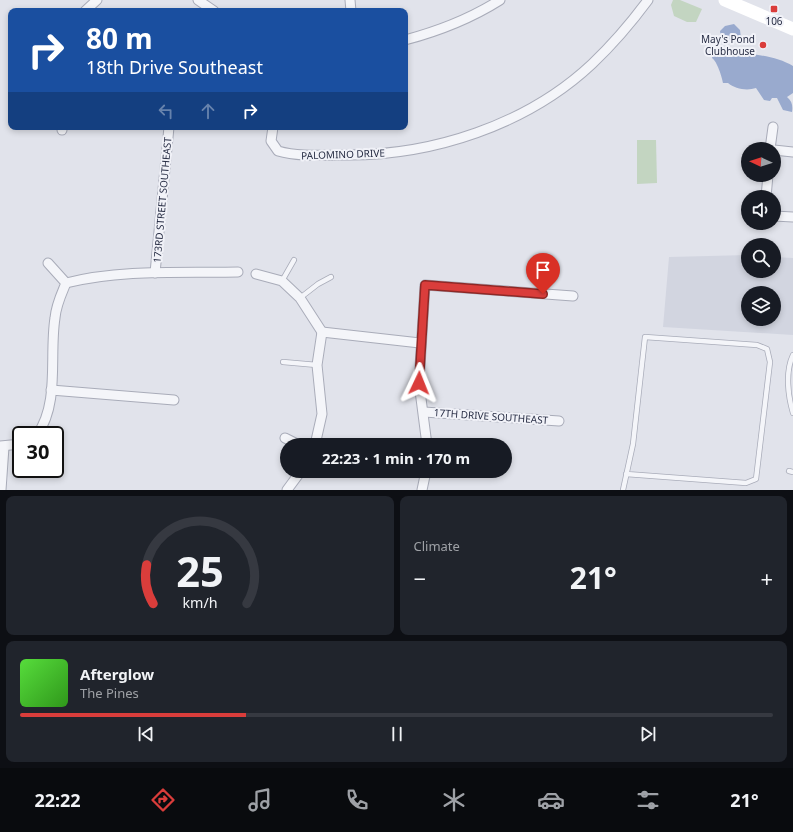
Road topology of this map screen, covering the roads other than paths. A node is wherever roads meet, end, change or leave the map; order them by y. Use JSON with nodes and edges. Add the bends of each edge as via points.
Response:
{"nodes":[{"id":1,"x":97,"y":0,"type":"edge"},
{"id":2,"x":198,"y":0,"type":"edge"},
{"id":3,"x":499,"y":0,"type":"edge"},
{"id":4,"x":648,"y":0,"type":"edge"},
{"id":5,"x":725,"y":0,"type":"edge"},
{"id":6,"x":88,"y":8,"type":"edge"},
{"id":7,"x":210,"y":8,"type":"edge"},
{"id":8,"x":793,"y":29,"type":"edge"},
{"id":9,"x":408,"y":39,"type":"edge"},
{"id":10,"x":772,"y":127,"type":"dead end"},
{"id":11,"x":169,"y":130,"type":"edge"},
{"id":12,"x":273,"y":130,"type":"edge"},
{"id":13,"x":771,"y":142,"type":"edge"},
{"id":14,"x":781,"y":151,"type":"edge"},
{"id":15,"x":793,"y":152,"type":"edge"},
{"id":16,"x":781,"y":216,"type":"edge"},
{"id":17,"x":793,"y":217,"type":"edge"},
{"id":18,"x":294,"y":260,"type":"dead end"},
{"id":19,"x":48,"y":263,"type":"dead end"},
{"id":20,"x":238,"y":272,"type":"dead end"},
{"id":21,"x":155,"y":273,"type":"junction"},
{"id":22,"x":256,"y":274,"type":"dead end"},
{"id":23,"x":331,"y":277,"type":"dead end"},
{"id":24,"x":282,"y":281,"type":"junction"},
{"id":25,"x":66,"y":283,"type":"junction"},
{"id":26,"x":573,"y":296,"type":"dead end"},
{"id":27,"x":300,"y":298,"type":"junction"},
{"id":28,"x":322,"y":332,"type":"junction"},
{"id":29,"x":420,"y":343,"type":"junction"},
{"id":30,"x":793,"y":355,"type":"edge"},
{"id":31,"x":283,"y":362,"type":"dead end"},
{"id":32,"x":317,"y":365,"type":"junction"},
{"id":33,"x":51,"y":390,"type":"junction"},
{"id":34,"x":174,"y":400,"type":"dead end"},
{"id":35,"x":424,"y":412,"type":"junction"},
{"id":36,"x":793,"y":413,"type":"edge"},
{"id":37,"x":559,"y":421,"type":"dead end"},
{"id":38,"x":43,"y":426,"type":"edge"},
{"id":39,"x":317,"y":438,"type":"edge"},
{"id":40,"x":426,"y":438,"type":"edge"},
{"id":41,"x":12,"y":445,"type":"edge"},
{"id":42,"x":2,"y":447,"type":"edge"},
{"id":43,"x":626,"y":474,"type":"junction"},
{"id":44,"x":296,"y":478,"type":"edge"},
{"id":45,"x":425,"y":478,"type":"edge"},
{"id":46,"x":1,"y":490,"type":"edge"},
{"id":47,"x":287,"y":490,"type":"edge"},
{"id":48,"x":422,"y":490,"type":"edge"},
{"id":49,"x":623,"y":490,"type":"edge"}],
"edges":[{"from":1,"to":6,"type":"street"},
{"from":2,"to":7,"type":"street"},
{"from":3,"to":9,"type":"street","via":[[464,21]]},
{"from":4,"to":12,"type":"street","name":"PALOMINO DRIVE","via":[[620,36],[591,65],[561,89],[513,117],[465,136],[414,150],[366,156],[293,155],[278,152],[271,140]]},
{"from":5,"to":8,"type":"street"},
{"from":10,"to":13,"type":"street"},
{"from":11,"to":21,"type":"street","name":"173RD STREET SOUTHEAST"},
{"from":14,"to":15,"type":"street"},
{"from":16,"to":17,"type":"street"},
{"from":18,"to":24,"type":"lane"},
{"from":19,"to":25,"type":"street"},
{"from":20,"to":21,"type":"street"},
{"from":21,"to":25,"type":"street","via":[[83,279]]},
{"from":22,"to":24,"type":"street"},
{"from":23,"to":27,"type":"lane"},
{"from":24,"to":27,"type":"street"},
{"from":25,"to":33,"type":"street","via":[[54,319]]},
{"from":26,"to":29,"type":"street","via":[[425,285]]},
{"from":27,"to":28,"type":"street"},
{"from":28,"to":29,"type":"street"},
{"from":28,"to":32,"type":"street"},
{"from":29,"to":35,"type":"street","via":[[419,383]]},
{"from":30,"to":36,"type":"lane","via":[[788,396]]},
{"from":31,"to":32,"type":"lane"},
{"from":32,"to":39,"type":"street","via":[[322,414]]},
{"from":33,"to":34,"type":"street"},
{"from":33,"to":38,"type":"street"},
{"from":35,"to":37,"type":"street","name":"17TH DRIVE SOUTHEAST"},
{"from":35,"to":40,"type":"street"},
{"from":41,"to":42,"type":"street"},
{"from":42,"to":46,"type":"street"},
{"from":43,"to":43,"type":"lane","via":[[633,444],[645,337],[757,345],[767,349],[770,362],[756,479],[746,483]]},
{"from":43,"to":49,"type":"lane"},
{"from":44,"to":47,"type":"street"},
{"from":45,"to":48,"type":"street"}]}
